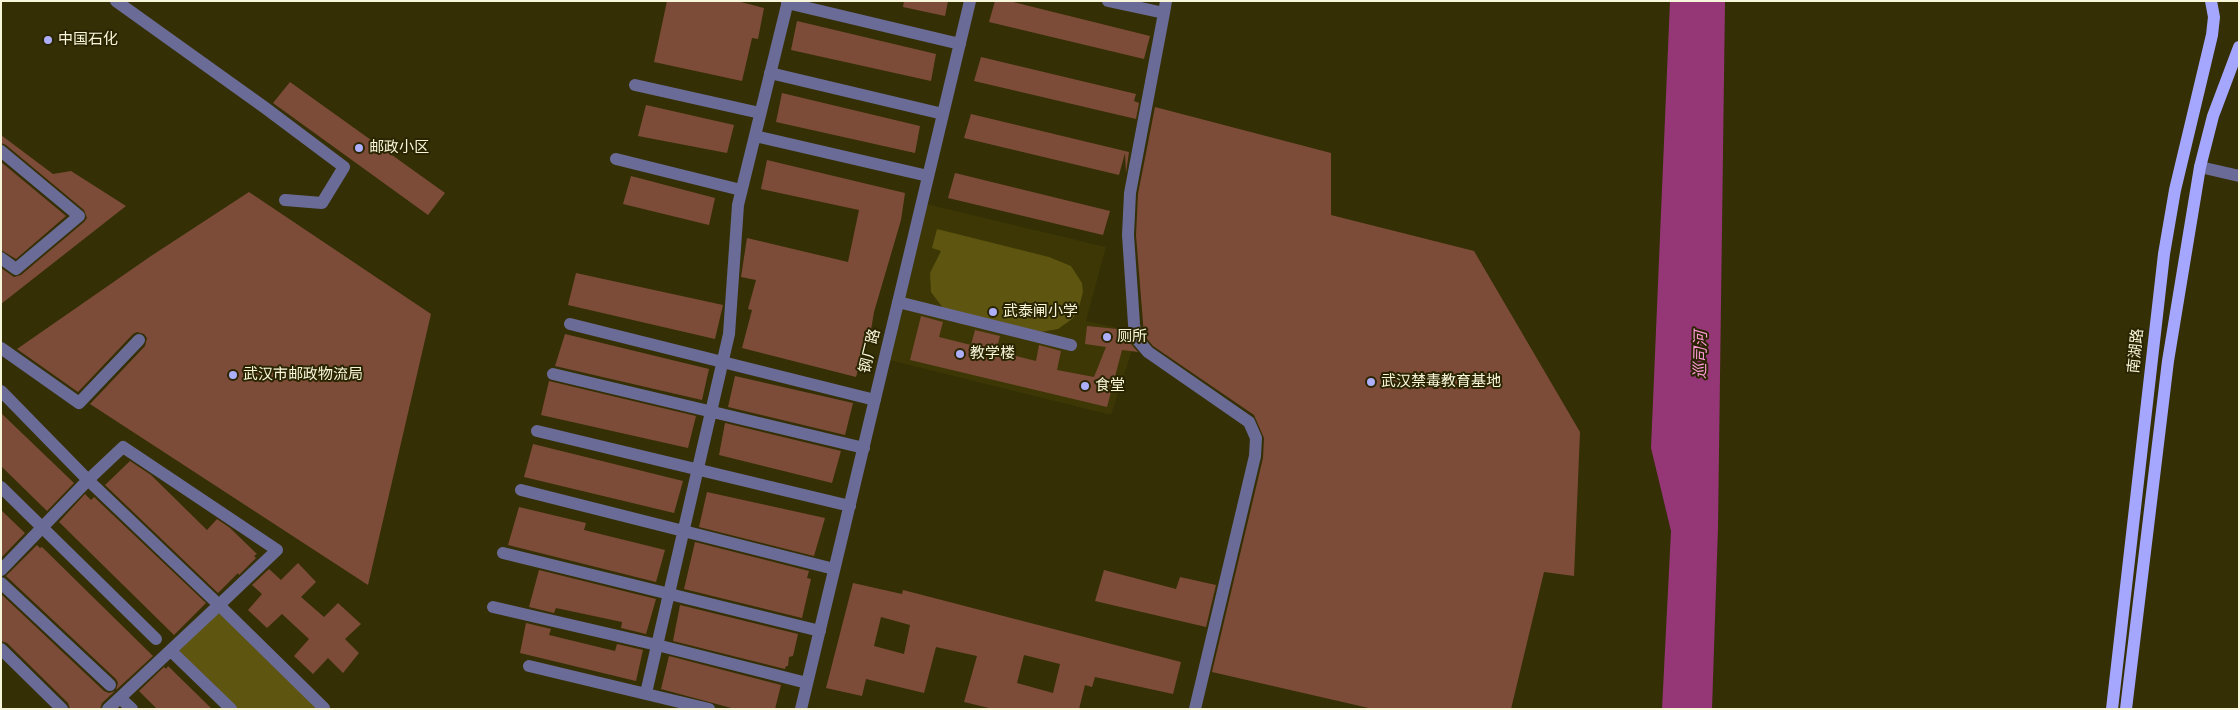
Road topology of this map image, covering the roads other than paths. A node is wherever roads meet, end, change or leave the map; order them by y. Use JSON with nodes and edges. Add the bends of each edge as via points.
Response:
{"nodes":[{"id":1,"x":116,"y":1,"type":"edge"},
{"id":2,"x":970,"y":1,"type":"edge"},
{"id":3,"x":1108,"y":1,"type":"edge"},
{"id":4,"x":2211,"y":1,"type":"edge"},
{"id":5,"x":788,"y":2,"type":"edge"},
{"id":6,"x":1165,"y":7,"type":"edge"},
{"id":7,"x":960,"y":44,"type":"junction"},
{"id":8,"x":2239,"y":47,"type":"edge"},
{"id":9,"x":770,"y":73,"type":"junction"},
{"id":10,"x":635,"y":85,"type":"dead end"},
{"id":11,"x":760,"y":113,"type":"junction"},
{"id":12,"x":943,"y":114,"type":"junction"},
{"id":13,"x":755,"y":136,"type":"junction"},
{"id":14,"x":1,"y":151,"type":"edge"},
{"id":15,"x":616,"y":159,"type":"dead end"},
{"id":16,"x":2200,"y":167,"type":"junction"},
{"id":17,"x":928,"y":176,"type":"junction"},
{"id":18,"x":2239,"y":176,"type":"edge"},
{"id":19,"x":742,"y":190,"type":"junction"},
{"id":20,"x":285,"y":200,"type":"dead end"},
{"id":21,"x":1,"y":258,"type":"edge"},
{"id":22,"x":898,"y":302,"type":"junction"},
{"id":23,"x":570,"y":324,"type":"dead end"},
{"id":24,"x":139,"y":340,"type":"dead end"},
{"id":25,"x":1071,"y":344,"type":"dead end"},
{"id":26,"x":1,"y":348,"type":"edge"},
{"id":27,"x":723,"y":362,"type":"junction"},
{"id":28,"x":553,"y":374,"type":"dead end"},
{"id":29,"x":1,"y":391,"type":"edge"},
{"id":30,"x":875,"y":400,"type":"junction"},
{"id":31,"x":712,"y":411,"type":"junction"},
{"id":32,"x":537,"y":431,"type":"dead end"},
{"id":33,"x":864,"y":448,"type":"junction"},
{"id":34,"x":699,"y":470,"type":"junction"},
{"id":35,"x":88,"y":480,"type":"junction"},
{"id":36,"x":1,"y":487,"type":"edge"},
{"id":37,"x":521,"y":490,"type":"dead end"},
{"id":38,"x":850,"y":506,"type":"junction"},
{"id":39,"x":42,"y":528,"type":"junction"},
{"id":40,"x":685,"y":532,"type":"junction"},
{"id":41,"x":504,"y":553,"type":"dead end"},
{"id":42,"x":834,"y":569,"type":"junction"},
{"id":43,"x":1,"y":570,"type":"edge"},
{"id":44,"x":1,"y":583,"type":"edge"},
{"id":45,"x":670,"y":592,"type":"junction"},
{"id":46,"x":219,"y":605,"type":"junction"},
{"id":47,"x":493,"y":606,"type":"dead end"},
{"id":48,"x":820,"y":631,"type":"junction"},
{"id":49,"x":156,"y":639,"type":"dead end"},
{"id":50,"x":657,"y":645,"type":"junction"},
{"id":51,"x":1,"y":649,"type":"edge"},
{"id":52,"x":170,"y":651,"type":"junction"},
{"id":53,"x":529,"y":666,"type":"dead end"},
{"id":54,"x":807,"y":683,"type":"junction"},
{"id":55,"x":110,"y":685,"type":"dead end"},
{"id":56,"x":646,"y":692,"type":"junction"},
{"id":57,"x":120,"y":698,"type":"junction"},
{"id":58,"x":324,"y":708,"type":"edge"},
{"id":59,"x":62,"y":709,"type":"edge"},
{"id":60,"x":108,"y":709,"type":"edge"},
{"id":61,"x":132,"y":709,"type":"edge"},
{"id":62,"x":231,"y":709,"type":"edge"},
{"id":63,"x":709,"y":709,"type":"edge"},
{"id":64,"x":801,"y":709,"type":"edge"},
{"id":65,"x":1195,"y":709,"type":"edge"},
{"id":66,"x":2112,"y":709,"type":"edge"},
{"id":67,"x":2126,"y":709,"type":"edge"}],
"edges":[{"from":1,"to":20,"type":"street","via":[[344,167],[322,203]]},
{"from":2,"to":7,"type":"street","name":"钢厂路"},
{"from":3,"to":6,"type":"street"},
{"from":4,"to":66,"type":"main road","name":"南湖路","via":[[2214,16],[2212,35],[2175,190],[2164,254]]},
{"from":5,"to":7,"type":"street"},
{"from":5,"to":9,"type":"street"},
{"from":6,"to":65,"type":"street","via":[[1130,193],[1129,252],[1136,338],[1148,352],[1249,422],[1256,438],[1255,456]]},
{"from":7,"to":12,"type":"street","name":"钢厂路"},
{"from":8,"to":16,"type":"main road","via":[[2213,116]]},
{"from":9,"to":11,"type":"street"},
{"from":9,"to":12,"type":"street"},
{"from":10,"to":11,"type":"street"},
{"from":11,"to":13,"type":"street"},
{"from":12,"to":17,"type":"street","name":"钢厂路"},
{"from":13,"to":17,"type":"street"},
{"from":13,"to":19,"type":"street"},
{"from":14,"to":21,"type":"street","via":[[79,216],[16,270]]},
{"from":15,"to":19,"type":"street"},
{"from":16,"to":18,"type":"street"},
{"from":16,"to":67,"type":"main road","via":[[2168,361]]},
{"from":17,"to":22,"type":"street","name":"钢厂路"},
{"from":19,"to":27,"type":"street","via":[[738,205],[729,334]]},
{"from":22,"to":25,"type":"street"},
{"from":22,"to":30,"type":"street","name":"钢厂路"},
{"from":23,"to":27,"type":"street"},
{"from":24,"to":26,"type":"street","via":[[79,403]]},
{"from":27,"to":30,"type":"street"},
{"from":27,"to":31,"type":"street"},
{"from":28,"to":31,"type":"street"},
{"from":29,"to":35,"type":"street"},
{"from":30,"to":33,"type":"street","name":"钢厂路"},
{"from":31,"to":33,"type":"street"},
{"from":31,"to":34,"type":"street"},
{"from":32,"to":34,"type":"street"},
{"from":33,"to":38,"type":"street","name":"钢厂路"},
{"from":34,"to":38,"type":"street"},
{"from":34,"to":40,"type":"street"},
{"from":35,"to":39,"type":"street"},
{"from":35,"to":46,"type":"street"},
{"from":35,"to":46,"type":"street","via":[[123,447],[277,550]]},
{"from":36,"to":39,"type":"street"},
{"from":37,"to":40,"type":"street"},
{"from":38,"to":42,"type":"street","name":"钢厂路"},
{"from":39,"to":43,"type":"street"},
{"from":39,"to":49,"type":"street"},
{"from":40,"to":42,"type":"street"},
{"from":40,"to":45,"type":"street"},
{"from":41,"to":45,"type":"street"},
{"from":42,"to":48,"type":"street","name":"钢厂路"},
{"from":44,"to":55,"type":"street"},
{"from":45,"to":48,"type":"street"},
{"from":45,"to":50,"type":"street"},
{"from":46,"to":52,"type":"street"},
{"from":46,"to":58,"type":"street"},
{"from":47,"to":50,"type":"street"},
{"from":48,"to":54,"type":"street","name":"钢厂路"},
{"from":50,"to":54,"type":"street"},
{"from":50,"to":56,"type":"street"},
{"from":51,"to":59,"type":"street"},
{"from":52,"to":57,"type":"street"},
{"from":52,"to":62,"type":"street"},
{"from":53,"to":56,"type":"street"},
{"from":54,"to":64,"type":"street","name":"钢厂路"},
{"from":56,"to":63,"type":"street"},
{"from":57,"to":60,"type":"street"},
{"from":57,"to":61,"type":"street"}]}
